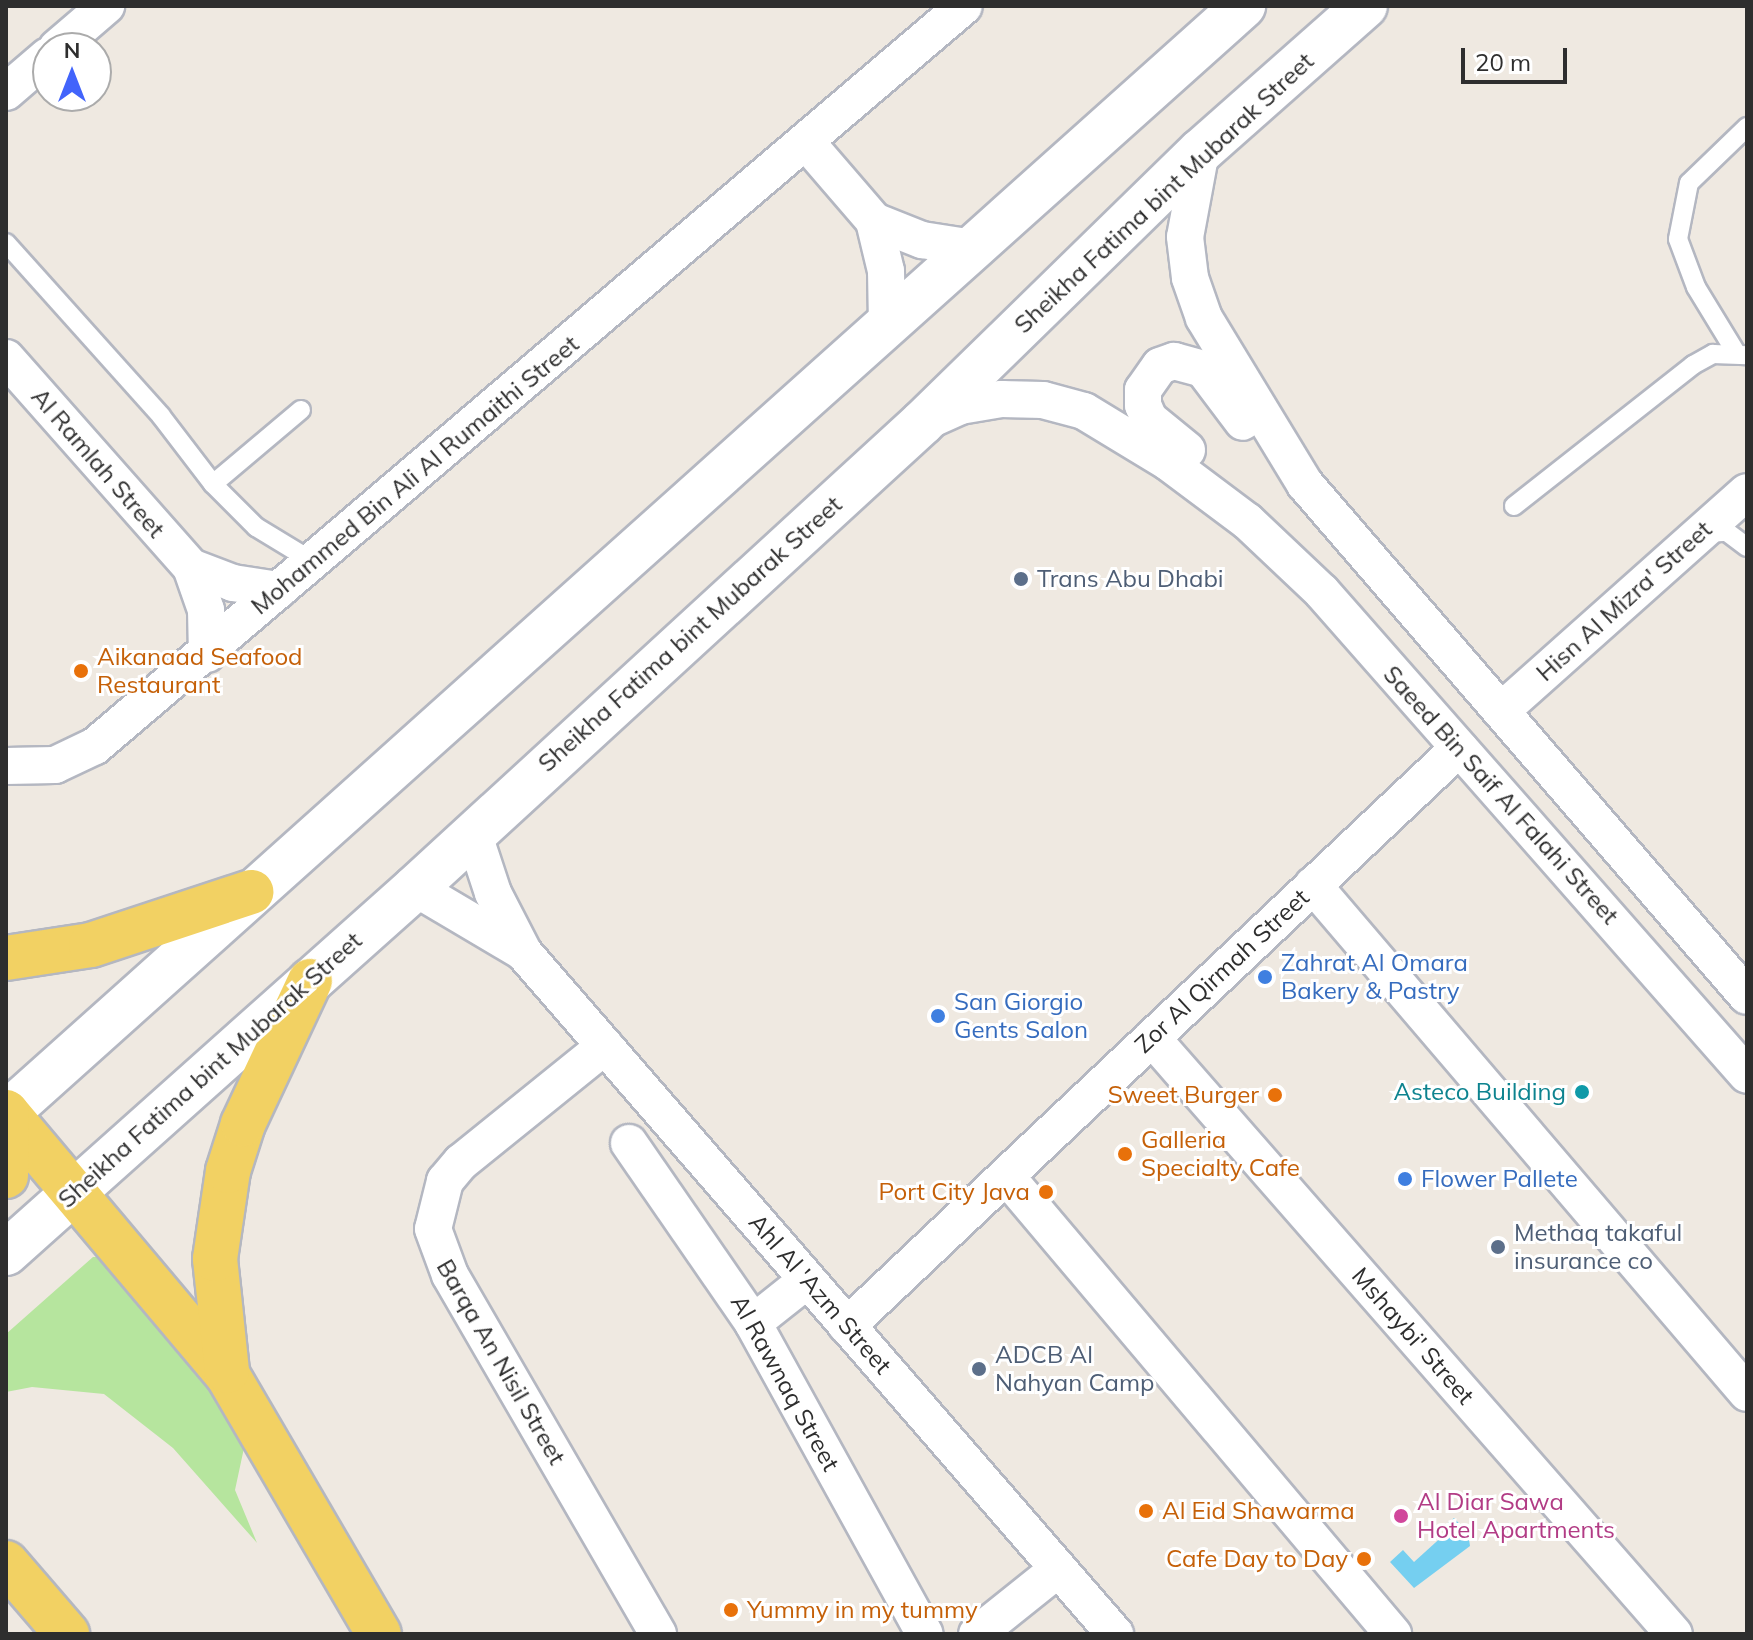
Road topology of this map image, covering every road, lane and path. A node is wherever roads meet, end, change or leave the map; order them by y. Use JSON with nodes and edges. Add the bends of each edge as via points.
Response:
{"nodes":[{"id":1,"x":106,"y":6,"type":"edge"},
{"id":2,"x":964,"y":6,"type":"edge"},
{"id":3,"x":1243,"y":6,"type":"edge"},
{"id":4,"x":1365,"y":6,"type":"edge"},
{"id":5,"x":76,"y":32,"type":"edge"},
{"id":6,"x":32,"y":70,"type":"edge"},
{"id":7,"x":6,"y":92,"type":"edge"},
{"id":8,"x":1747,"y":127,"type":"edge"},
{"id":9,"x":807,"y":143,"type":"junction"},
{"id":10,"x":1201,"y":151,"type":"junction"},
{"id":11,"x":874,"y":221,"type":"junction"},
{"id":12,"x":6,"y":243,"type":"edge"},
{"id":13,"x":973,"y":248,"type":"junction"},
{"id":14,"x":887,"y":322,"type":"junction"},
{"id":15,"x":1741,"y":353,"type":"edge"},
{"id":16,"x":6,"y":358,"type":"edge"},
{"id":17,"x":301,"y":410,"type":"dead end"},
{"id":18,"x":922,"y":423,"type":"junction"},
{"id":19,"x":213,"y":484,"type":"junction"},
{"id":20,"x":1305,"y":484,"type":"junction"},
{"id":21,"x":1747,"y":492,"type":"edge"},
{"id":22,"x":1514,"y":506,"type":"dead end"},
{"id":23,"x":1247,"y":521,"type":"junction"},
{"id":24,"x":1695,"y":537,"type":"junction"},
{"id":25,"x":1747,"y":547,"type":"edge"},
{"id":26,"x":312,"y":561,"type":"junction"},
{"id":27,"x":191,"y":567,"type":"junction"},
{"id":28,"x":278,"y":590,"type":"junction"},
{"id":29,"x":207,"y":654,"type":"junction"},
{"id":30,"x":1501,"y":711,"type":"junction"},
{"id":31,"x":1459,"y":748,"type":"junction"},
{"id":32,"x":6,"y":766,"type":"edge"},
{"id":33,"x":473,"y":832,"type":"junction"},
{"id":34,"x":1313,"y":885,"type":"junction"},
{"id":35,"x":415,"y":888,"type":"junction"},
{"id":36,"x":251,"y":892,"type":"junction"},
{"id":37,"x":524,"y":953,"type":"junction"},
{"id":38,"x":6,"y":958,"type":"edge"},
{"id":39,"x":310,"y":981,"type":"junction"},
{"id":40,"x":1747,"y":996,"type":"edge"},
{"id":41,"x":1152,"y":1038,"type":"junction"},
{"id":42,"x":605,"y":1046,"type":"junction"},
{"id":43,"x":1747,"y":1075,"type":"edge"},
{"id":44,"x":6,"y":1113,"type":"edge"},
{"id":45,"x":629,"y":1143,"type":"dead end"},
{"id":46,"x":6,"y":1176,"type":"edge"},
{"id":47,"x":1006,"y":1176,"type":"junction"},
{"id":48,"x":75,"y":1190,"type":"junction"},
{"id":49,"x":6,"y":1253,"type":"edge"},
{"id":50,"x":807,"y":1280,"type":"junction"},
{"id":51,"x":753,"y":1323,"type":"junction"},
{"id":52,"x":847,"y":1326,"type":"junction"},
{"id":53,"x":227,"y":1374,"type":"junction"},
{"id":54,"x":1747,"y":1393,"type":"edge"},
{"id":55,"x":6,"y":1563,"type":"edge"},
{"id":56,"x":1058,"y":1569,"type":"junction"},
{"id":57,"x":67,"y":1634,"type":"edge"},
{"id":58,"x":379,"y":1634,"type":"edge"},
{"id":59,"x":658,"y":1634,"type":"edge"},
{"id":60,"x":925,"y":1634,"type":"edge"},
{"id":61,"x":977,"y":1634,"type":"edge"},
{"id":62,"x":1115,"y":1634,"type":"edge"},
{"id":63,"x":1393,"y":1634,"type":"edge"},
{"id":64,"x":1674,"y":1634,"type":"edge"}],
"edges":[{"from":1,"to":5,"type":"street"},
{"from":2,"to":9,"type":"street","name":"Mohammed Bin Ali Al Rumaithi Street"},
{"from":3,"to":13,"type":"main road"},
{"from":4,"to":10,"type":"main road","name":"Sheikha Fatima bint Mubarak Street"},
{"from":6,"to":7,"type":"street"},
{"from":8,"to":15,"type":"lane","via":[[1689,183],[1678,239],[1696,287]]},
{"from":9,"to":11,"type":"street"},
{"from":9,"to":26,"type":"street","name":"Mohammed Bin Ali Al Rumaithi Street"},
{"from":10,"to":18,"type":"main road","name":"Sheikha Fatima bint Mubarak Street"},
{"from":10,"to":20,"type":"street","name":"Saeed Bin Saif Al Falahi Street","via":[[1185,237],[1190,278],[1204,318]]},
{"from":11,"to":13,"type":"street","via":[[922,240]]},
{"from":11,"to":14,"type":"street","via":[[886,271]]},
{"from":12,"to":19,"type":"lane","via":[[161,416]]},
{"from":13,"to":14,"type":"main road"},
{"from":14,"to":36,"type":"main road"},
{"from":15,"to":22,"type":"lane","via":[[1713,354],[1693,365]]},
{"from":16,"to":27,"type":"street","name":"Al Ramlah Street"},
{"from":17,"to":19,"type":"lane"},
{"from":18,"to":23,"type":"street","name":"Saeed Bin Saif Al Falahi Street","via":[[960,406],[1001,399],[1043,400],[1084,411],[1168,462]]},
{"from":18,"to":33,"type":"main road","name":"Sheikha Fatima bint Mubarak Street"},
{"from":19,"to":26,"type":"lane","via":[[256,527]]},
{"from":20,"to":23,"type":"street","name":"Saeed Bin Saif Al Falahi Street","via":[[1271,457],[1203,369],[1174,361],[1160,366],[1143,390],[1149,419],[1227,481]]},
{"from":20,"to":30,"type":"street","name":"Saeed Bin Saif Al Falahi Street"},
{"from":21,"to":24,"type":"street","name":"Hisn Al Mizra' Street"},
{"from":23,"to":31,"type":"street","name":"Saeed Bin Saif Al Falahi Street","via":[[1322,592]]},
{"from":24,"to":25,"type":"lane","via":[[1717,530],[1737,536]]},
{"from":24,"to":30,"type":"street","name":"Hisn Al Mizra' Street"},
{"from":26,"to":28,"type":"street","name":"Mohammed Bin Ali Al Rumaithi Street"},
{"from":27,"to":28,"type":"street","name":"Al Ramlah Street","via":[[233,583]]},
{"from":27,"to":29,"type":"street","name":"Al Ramlah Street","via":[[206,610]]},
{"from":28,"to":29,"type":"street","name":"Mohammed Bin Ali Al Rumaithi Street"},
{"from":29,"to":32,"type":"street","name":"Mohammed Bin Ali Al Rumaithi Street","via":[[75,758],[33,768]]},
{"from":30,"to":40,"type":"street","name":"Saeed Bin Saif Al Falahi Street"},
{"from":31,"to":34,"type":"street","name":"Zor Al Qirmah Street"},
{"from":31,"to":43,"type":"street","name":"Saeed Bin Saif Al Falahi Street"},
{"from":33,"to":35,"type":"main road","name":"Sheikha Fatima bint Mubarak Street"},
{"from":33,"to":37,"type":"street","name":"Ahl Al 'Azm Street","via":[[493,893]]},
{"from":34,"to":41,"type":"street","name":"Zor Al Qirmah Street"},
{"from":34,"to":54,"type":"street"},
{"from":35,"to":37,"type":"street","name":"Ahl Al 'Azm Street"},
{"from":35,"to":39,"type":"main road","name":"Sheikha Fatima bint Mubarak Street"},
{"from":36,"to":38,"type":"main road","via":[[91,945]]},
{"from":36,"to":44,"type":"main road"},
{"from":37,"to":42,"type":"street","name":"Ahl Al 'Azm Street"},
{"from":39,"to":48,"type":"main road","name":"Sheikha Fatima bint Mubarak Street"},
{"from":39,"to":53,"type":"main road","via":[[243,1124],[220,1210],[216,1297]]},
{"from":41,"to":47,"type":"street","name":"Zor Al Qirmah Street"},
{"from":41,"to":64,"type":"street","name":"Mshaybi' Street"},
{"from":42,"to":50,"type":"street","name":"Ahl Al 'Azm Street"},
{"from":42,"to":59,"type":"street","name":"Barqa An Nisil Street","via":[[461,1162],[445,1181],[433,1229],[444,1264]]},
{"from":44,"to":46,"type":"main road"},
{"from":44,"to":48,"type":"main road"},
{"from":45,"to":51,"type":"street","name":"Al Rawnaq Street"},
{"from":47,"to":52,"type":"street","name":"Zor Al Qirmah Street"},
{"from":47,"to":63,"type":"street"},
{"from":48,"to":49,"type":"main road","name":"Sheikha Fatima bint Mubarak Street"},
{"from":48,"to":53,"type":"main road"},
{"from":50,"to":51,"type":"street"},
{"from":50,"to":52,"type":"street","name":"Ahl Al 'Azm Street"},
{"from":51,"to":60,"type":"street","name":"Al Rawnaq Street"},
{"from":52,"to":56,"type":"street","name":"Ahl Al 'Azm Street"},
{"from":53,"to":58,"type":"main road"},
{"from":55,"to":57,"type":"main road"},
{"from":56,"to":61,"type":"street"},
{"from":56,"to":62,"type":"street","name":"Ahl Al 'Azm Street"}]}
